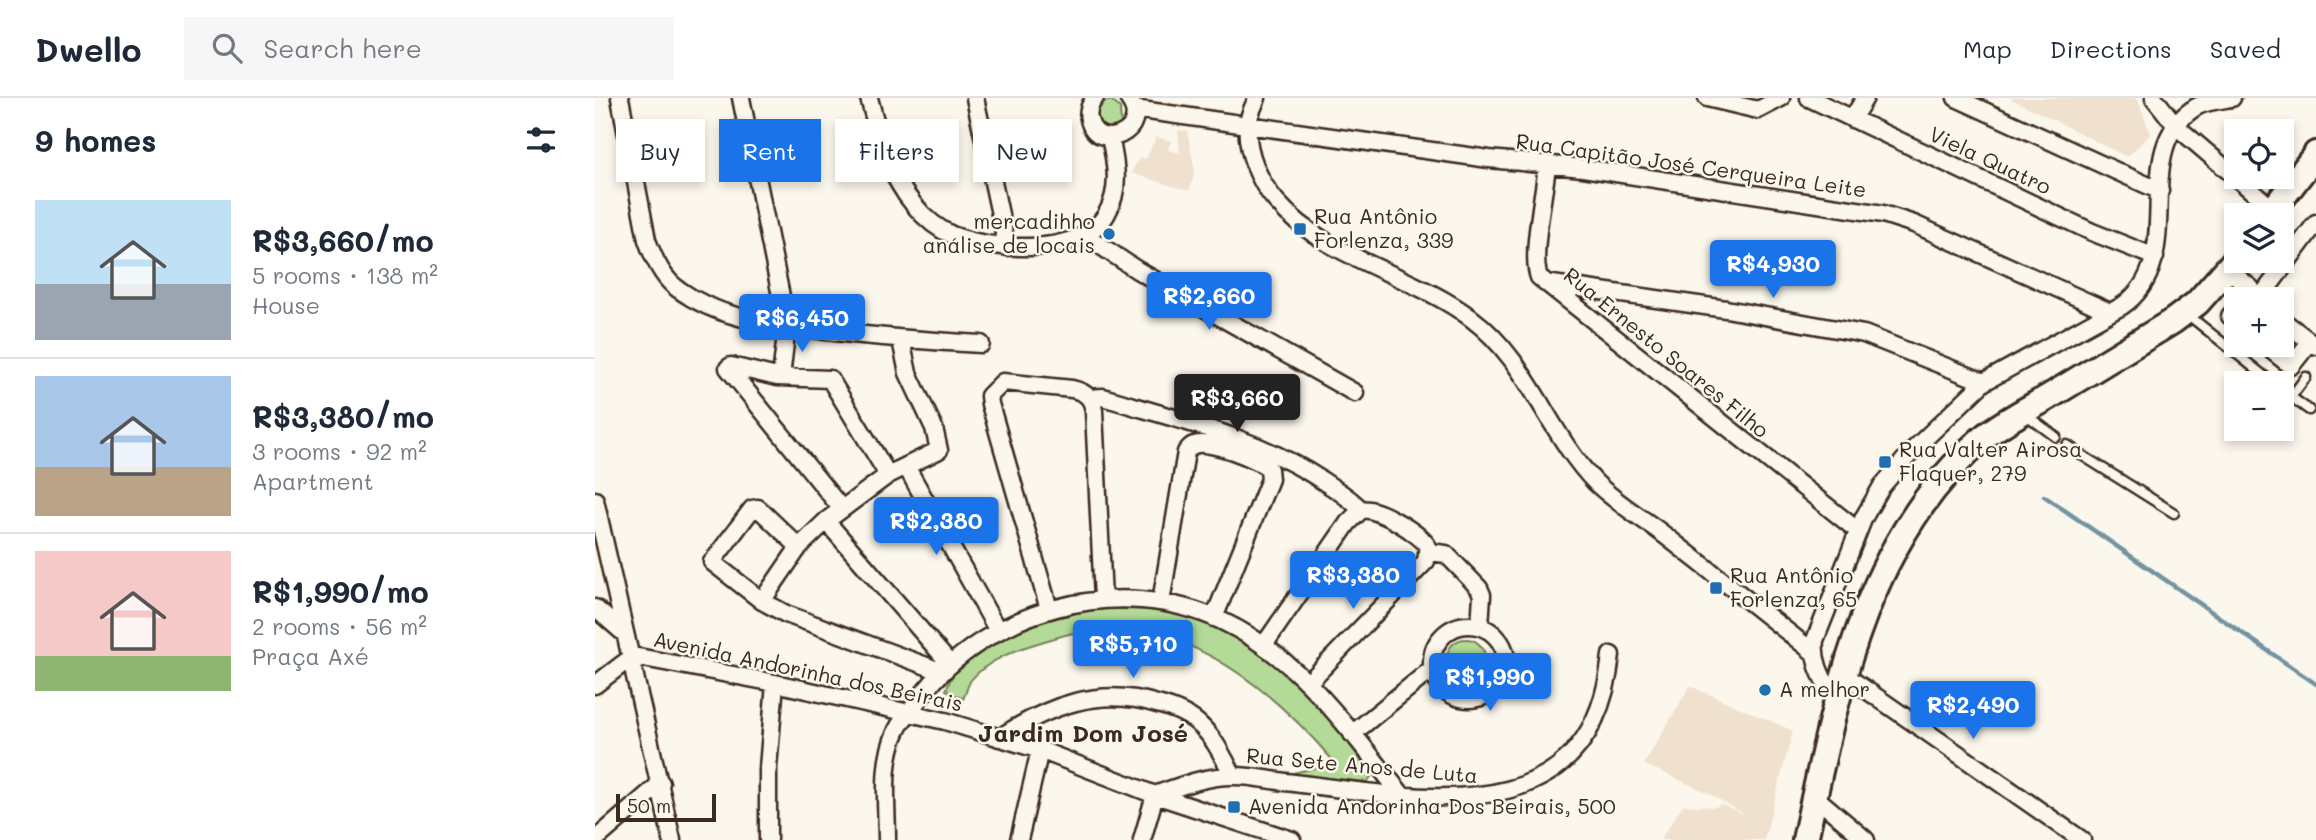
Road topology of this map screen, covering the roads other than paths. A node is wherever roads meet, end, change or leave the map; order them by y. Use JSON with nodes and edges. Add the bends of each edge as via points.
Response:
{"nodes":[{"id":1,"x":620,"y":98,"type":"edge"},
{"id":2,"x":741,"y":98,"type":"edge"},
{"id":3,"x":870,"y":98,"type":"edge"},
{"id":4,"x":975,"y":98,"type":"edge"},
{"id":5,"x":1095,"y":98,"type":"edge"},
{"id":6,"x":1257,"y":98,"type":"edge"},
{"id":7,"x":1707,"y":98,"type":"edge"},
{"id":8,"x":1781,"y":98,"type":"edge"},
{"id":9,"x":1809,"y":98,"type":"edge"},
{"id":10,"x":1865,"y":98,"type":"edge"},
{"id":11,"x":1956,"y":98,"type":"edge"},
{"id":12,"x":2154,"y":98,"type":"edge"},
{"id":13,"x":2232,"y":98,"type":"edge"},
{"id":14,"x":1727,"y":101,"type":"edge"},
{"id":15,"x":1131,"y":104,"type":"edge"},
{"id":16,"x":1852,"y":119,"type":"junction"},
{"id":17,"x":1248,"y":123,"type":"junction"},
{"id":18,"x":2176,"y":127,"type":"junction"},
{"id":19,"x":1109,"y":137,"type":"junction"},
{"id":20,"x":2316,"y":154,"type":"edge"},
{"id":21,"x":1546,"y":164,"type":"junction"},
{"id":22,"x":2160,"y":191,"type":"junction"},
{"id":23,"x":2261,"y":203,"type":"edge"},
{"id":24,"x":2278,"y":203,"type":"edge"},
{"id":25,"x":2316,"y":223,"type":"edge"},
{"id":26,"x":1086,"y":236,"type":"junction"},
{"id":27,"x":1007,"y":247,"type":"junction"},
{"id":28,"x":2155,"y":257,"type":"junction"},
{"id":29,"x":2224,"y":272,"type":"edge"},
{"id":30,"x":2239,"y":273,"type":"edge"},
{"id":31,"x":1545,"y":283,"type":"junction"},
{"id":32,"x":2250,"y":287,"type":"edge"},
{"id":33,"x":2268,"y":287,"type":"edge"},
{"id":34,"x":2110,"y":312,"type":"junction"},
{"id":35,"x":2185,"y":312,"type":"junction"},
{"id":36,"x":787,"y":326,"type":"junction"},
{"id":37,"x":2294,"y":329,"type":"edge"},
{"id":38,"x":901,"y":340,"type":"junction"},
{"id":39,"x":981,"y":344,"type":"dead end"},
{"id":40,"x":2313,"y":344,"type":"edge"},
{"id":41,"x":2280,"y":357,"type":"edge"},
{"id":42,"x":2258,"y":371,"type":"edge"},
{"id":43,"x":781,"y":377,"type":"junction"},
{"id":44,"x":2306,"y":377,"type":"dead end"},
{"id":45,"x":1984,"y":382,"type":"junction"},
{"id":46,"x":1356,"y":393,"type":"dead end"},
{"id":47,"x":2294,"y":393,"type":"edge"},
{"id":48,"x":1090,"y":398,"type":"junction"},
{"id":49,"x":2294,"y":399,"type":"edge"},
{"id":50,"x":2309,"y":410,"type":"dead end"},
{"id":51,"x":2023,"y":412,"type":"junction"},
{"id":52,"x":2056,"y":437,"type":"dead end"},
{"id":53,"x":2074,"y":450,"type":"dead end"},
{"id":54,"x":1294,"y":462,"type":"junction"},
{"id":55,"x":906,"y":466,"type":"junction"},
{"id":56,"x":1271,"y":472,"type":"junction"},
{"id":57,"x":888,"y":475,"type":"junction"},
{"id":58,"x":595,"y":500,"type":"edge"},
{"id":59,"x":841,"y":508,"type":"junction"},
{"id":60,"x":1361,"y":510,"type":"junction"},
{"id":61,"x":2175,"y":513,"type":"dead end"},
{"id":62,"x":826,"y":521,"type":"junction"},
{"id":63,"x":1858,"y":531,"type":"junction"},
{"id":64,"x":799,"y":547,"type":"junction"},
{"id":65,"x":1429,"y":552,"type":"junction"},
{"id":66,"x":1103,"y":599,"type":"junction"},
{"id":67,"x":762,"y":601,"type":"junction"},
{"id":68,"x":1161,"y":602,"type":"junction"},
{"id":69,"x":595,"y":608,"type":"edge"},
{"id":70,"x":1049,"y":609,"type":"junction"},
{"id":71,"x":1214,"y":618,"type":"junction"},
{"id":72,"x":1480,"y":626,"type":"junction"},
{"id":73,"x":998,"y":631,"type":"junction"},
{"id":74,"x":625,"y":634,"type":"junction"},
{"id":75,"x":1264,"y":645,"type":"junction"},
{"id":76,"x":1813,"y":652,"type":"junction"},
{"id":77,"x":1611,"y":655,"type":"dead end"},
{"id":78,"x":633,"y":656,"type":"junction"},
{"id":79,"x":945,"y":667,"type":"junction"},
{"id":80,"x":1433,"y":668,"type":"junction"},
{"id":81,"x":1842,"y":673,"type":"junction"},
{"id":82,"x":775,"y":683,"type":"junction"},
{"id":83,"x":1308,"y":683,"type":"junction"},
{"id":84,"x":595,"y":685,"type":"edge"},
{"id":85,"x":1836,"y":703,"type":"junction"},
{"id":86,"x":909,"y":712,"type":"junction"},
{"id":87,"x":1352,"y":733,"type":"junction"},
{"id":88,"x":999,"y":737,"type":"junction"},
{"id":89,"x":1040,"y":750,"type":"junction"},
{"id":90,"x":1233,"y":775,"type":"junction"},
{"id":91,"x":661,"y":783,"type":"junction"},
{"id":92,"x":1155,"y":795,"type":"junction"},
{"id":93,"x":1402,"y":795,"type":"junction"},
{"id":94,"x":1814,"y":796,"type":"junction"},
{"id":95,"x":595,"y":840,"type":"edge"},
{"id":96,"x":672,"y":840,"type":"edge"},
{"id":97,"x":768,"y":840,"type":"edge"},
{"id":98,"x":887,"y":840,"type":"edge"},
{"id":99,"x":1019,"y":840,"type":"edge"},
{"id":100,"x":1142,"y":840,"type":"edge"},
{"id":101,"x":1292,"y":840,"type":"edge"},
{"id":102,"x":1805,"y":840,"type":"edge"},
{"id":103,"x":1866,"y":840,"type":"edge"},
{"id":104,"x":2082,"y":840,"type":"edge"}],
"edges":[{"from":1,"to":36,"type":"street","via":[[647,240],[665,274],[676,288],[711,309]]},
{"from":2,"to":36,"type":"street"},
{"from":3,"to":27,"type":"street","via":[[890,168],[914,205],[950,234]]},
{"from":4,"to":27,"type":"street"},
{"from":5,"to":19,"type":"street","via":[[1089,109],[1091,124]]},
{"from":6,"to":17,"type":"street"},
{"from":7,"to":14,"type":"street"},
{"from":8,"to":14,"type":"street","via":[[1758,110]]},
{"from":9,"to":16,"type":"street","name":"Viela Quatro"},
{"from":10,"to":16,"type":"street"},
{"from":11,"to":22,"type":"street"},
{"from":12,"to":18,"type":"street"},
{"from":13,"to":18,"type":"street","via":[[2198,106]]},
{"from":15,"to":17,"type":"street","name":"Rua Capitão José Cerqueira Leite","via":[[1156,114]]},
{"from":15,"to":19,"type":"street","via":[[1129,129]]},
{"from":16,"to":28,"type":"street","name":"Viela Quatro"},
{"from":17,"to":21,"type":"street","name":"Rua Capitão José Cerqueira Leite"},
{"from":17,"to":76,"type":"street","via":[[1255,165],[1265,187],[1295,220],[1359,260],[1470,317],[1521,369],[1596,483]]},
{"from":18,"to":22,"type":"street","via":[[2164,151]]},
{"from":18,"to":23,"type":"street"},
{"from":19,"to":26,"type":"street","via":[[1116,164],[1114,196],[1105,216]]},
{"from":20,"to":24,"type":"main road"},
{"from":21,"to":31,"type":"street","name":"Rua Ernesto Soares Filho","via":[[1534,257]]},
{"from":21,"to":34,"type":"street","name":"Rua Capitão José Cerqueira Leite","via":[[1899,219]]},
{"from":22,"to":28,"type":"street"},
{"from":25,"to":33,"type":"street"},
{"from":26,"to":27,"type":"street"},
{"from":26,"to":46,"type":"street","via":[[1137,270]]},
{"from":28,"to":34,"type":"street","via":[[2142,290]]},
{"from":29,"to":35,"type":"main road"},
{"from":30,"to":32,"type":"street"},
{"from":31,"to":45,"type":"street","via":[[1864,334]]},
{"from":31,"to":63,"type":"street","name":"Rua Ernesto Soares Filho"},
{"from":34,"to":45,"type":"street"},
{"from":35,"to":42,"type":"lane"},
{"from":35,"to":51,"type":"main road"},
{"from":36,"to":38,"type":"street"},
{"from":36,"to":43,"type":"street"},
{"from":37,"to":40,"type":"street"},
{"from":38,"to":39,"type":"street"},
{"from":38,"to":55,"type":"street","via":[[908,373],[939,447],[933,455]]},
{"from":40,"to":41,"type":"street","via":[[2291,366]]},
{"from":43,"to":57,"type":"street","via":[[832,380]]},
{"from":43,"to":59,"type":"street","via":[[727,368]]},
{"from":44,"to":47,"type":"lane"},
{"from":45,"to":63,"type":"street","via":[[1882,486]]},
{"from":48,"to":54,"type":"street","via":[[1103,397],[1153,412],[1264,447]]},
{"from":48,"to":66,"type":"street"},
{"from":48,"to":70,"type":"street","via":[[1083,391],[1008,382],[999,384],[989,396]]},
{"from":49,"to":50,"type":"lane"},
{"from":51,"to":52,"type":"lane"},
{"from":51,"to":81,"type":"main road","via":[[1972,449],[1901,535],[1882,569]]},
{"from":53,"to":61,"type":"lane"},
{"from":54,"to":56,"type":"street"},
{"from":54,"to":60,"type":"street"},
{"from":55,"to":57,"type":"street"},
{"from":55,"to":73,"type":"street"},
{"from":56,"to":68,"type":"street","via":[[1252,457],[1196,444],[1189,449]]},
{"from":56,"to":71,"type":"street"},
{"from":57,"to":59,"type":"street"},
{"from":58,"to":74,"type":"street"},
{"from":59,"to":62,"type":"street"},
{"from":60,"to":65,"type":"street","via":[[1374,510],[1421,538]]},
{"from":60,"to":75,"type":"street"},
{"from":62,"to":64,"type":"street"},
{"from":62,"to":79,"type":"street"},
{"from":63,"to":76,"type":"street"},
{"from":64,"to":67,"type":"street"},
{"from":64,"to":67,"type":"street","via":[[755,509],[744,516],[713,557],[713,564]]},
{"from":65,"to":72,"type":"street","via":[[1446,554],[1479,588]]},
{"from":65,"to":83,"type":"street","via":[[1420,568]]},
{"from":66,"to":68,"type":"street"},
{"from":66,"to":70,"type":"street"},
{"from":67,"to":79,"type":"street","via":[[828,631]]},
{"from":68,"to":71,"type":"street"},
{"from":69,"to":74,"type":"street"},
{"from":70,"to":73,"type":"street"},
{"from":71,"to":75,"type":"street"},
{"from":72,"to":80,"type":"street","via":[[1455,627],[1445,634],[1433,655]]},
{"from":72,"to":80,"type":"street","via":[[1499,640],[1506,663],[1498,685],[1478,698],[1454,695],[1436,679]]},
{"from":73,"to":79,"type":"street"},
{"from":74,"to":78,"type":"street"},
{"from":75,"to":83,"type":"street"},
{"from":76,"to":85,"type":"street"},
{"from":77,"to":93,"type":"street","name":"Rua Sete Anos de Luta","via":[[1603,705],[1587,737],[1541,778],[1519,790],[1483,799]]},
{"from":78,"to":82,"type":"street","name":"Avenida Andorinha dos Beirais"},
{"from":78,"to":84,"type":"street"},
{"from":78,"to":91,"type":"street"},
{"from":79,"to":86,"type":"street"},
{"from":80,"to":87,"type":"street"},
{"from":81,"to":85,"type":"main road"},
{"from":81,"to":104,"type":"street"},
{"from":82,"to":86,"type":"street","name":"Avenida Andorinha dos Beirais"},
{"from":82,"to":97,"type":"street"},
{"from":83,"to":87,"type":"street"},
{"from":85,"to":94,"type":"main road"},
{"from":86,"to":88,"type":"street","name":"Avenida Andorinha dos Beirais"},
{"from":86,"to":98,"type":"street","via":[[890,750]]},
{"from":87,"to":93,"type":"street"},
{"from":88,"to":89,"type":"street","name":"Avenida Andorinha dos Beirais"},
{"from":88,"to":90,"type":"street","via":[[1060,704],[1113,696],[1146,700],[1200,725]]},
{"from":89,"to":92,"type":"street","name":"Avenida Andorinha dos Beirais"},
{"from":89,"to":99,"type":"street"},
{"from":90,"to":92,"type":"street","name":"Rua Sete Anos de Luta"},
{"from":90,"to":93,"type":"street","name":"Rua Sete Anos de Luta"},
{"from":91,"to":95,"type":"street"},
{"from":91,"to":96,"type":"street"},
{"from":92,"to":100,"type":"street"},
{"from":92,"to":101,"type":"street","name":"Avenida Andorinha dos Beirais"},
{"from":94,"to":102,"type":"main road"},
{"from":94,"to":103,"type":"street"}]}
